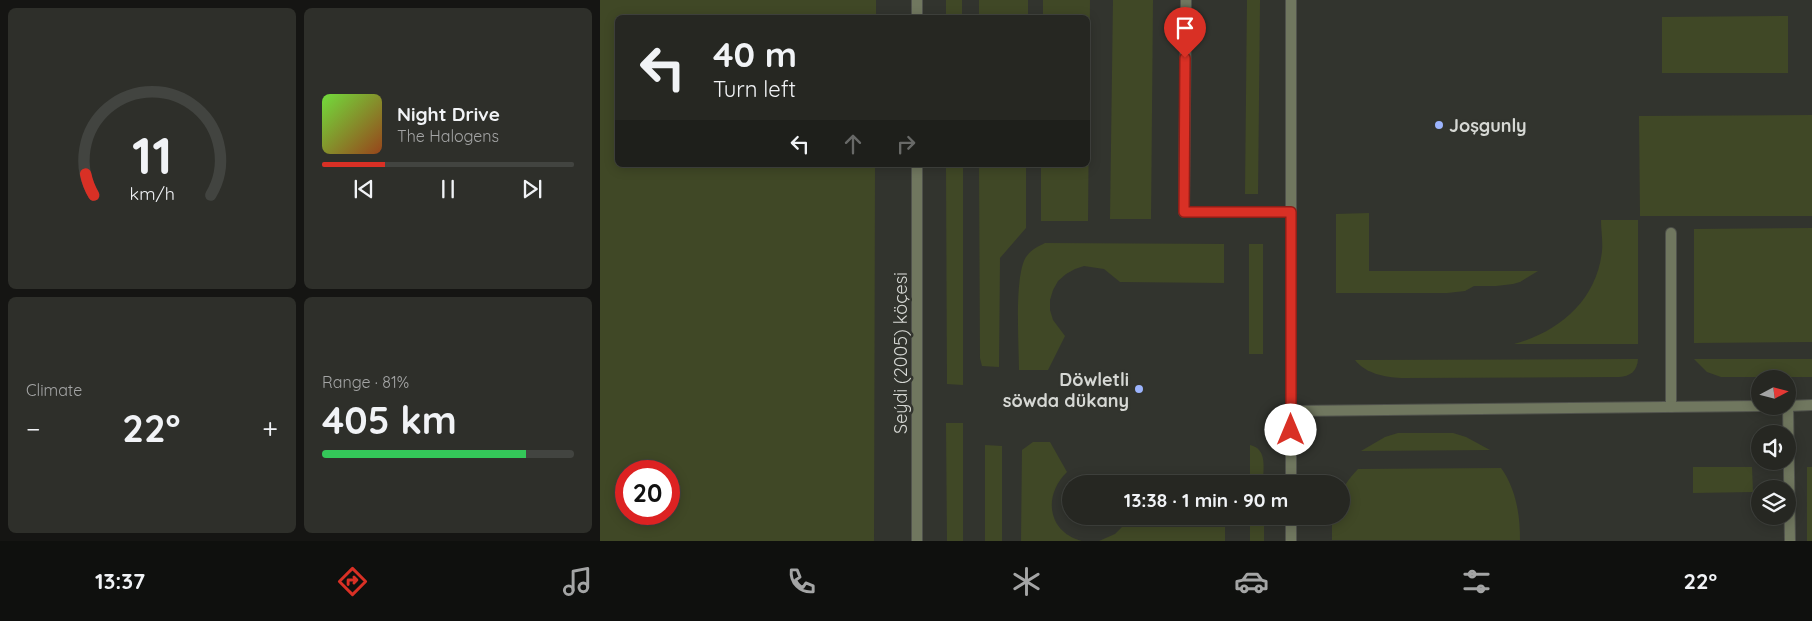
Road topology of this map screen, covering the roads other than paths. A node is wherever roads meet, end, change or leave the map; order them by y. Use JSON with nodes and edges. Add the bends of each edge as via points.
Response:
{"nodes":[{"id":1,"x":917,"y":0,"type":"edge"},
{"id":2,"x":1186,"y":0,"type":"edge"},
{"id":3,"x":1291,"y":0,"type":"edge"},
{"id":4,"x":917,"y":15,"type":"edge"},
{"id":5,"x":917,"y":167,"type":"edge"},
{"id":6,"x":1291,"y":212,"type":"junction"},
{"id":7,"x":1672,"y":233,"type":"dead end"},
{"id":8,"x":1812,"y":405,"type":"edge"},
{"id":9,"x":1751,"y":406,"type":"edge"},
{"id":10,"x":1796,"y":406,"type":"edge"},
{"id":11,"x":1671,"y":407,"type":"junction"},
{"id":12,"x":1292,"y":411,"type":"junction"},
{"id":13,"x":1788,"y":415,"type":"edge"},
{"id":14,"x":1291,"y":475,"type":"edge"},
{"id":15,"x":1291,"y":525,"type":"edge"},
{"id":16,"x":917,"y":541,"type":"edge"},
{"id":17,"x":1291,"y":541,"type":"edge"},
{"id":18,"x":1790,"y":541,"type":"edge"}],
"edges":[{"from":1,"to":4,"type":"street"},
{"from":2,"to":6,"type":"street","via":[[1184,212]]},
{"from":3,"to":6,"type":"street"},
{"from":5,"to":16,"type":"street","name":"Seýdi (2005) köçesi"},
{"from":6,"to":12,"type":"street"},
{"from":7,"to":11,"type":"street"},
{"from":8,"to":10,"type":"street"},
{"from":9,"to":11,"type":"street"},
{"from":11,"to":12,"type":"street"},
{"from":12,"to":14,"type":"street"},
{"from":13,"to":18,"type":"street"},
{"from":15,"to":17,"type":"street"}]}
